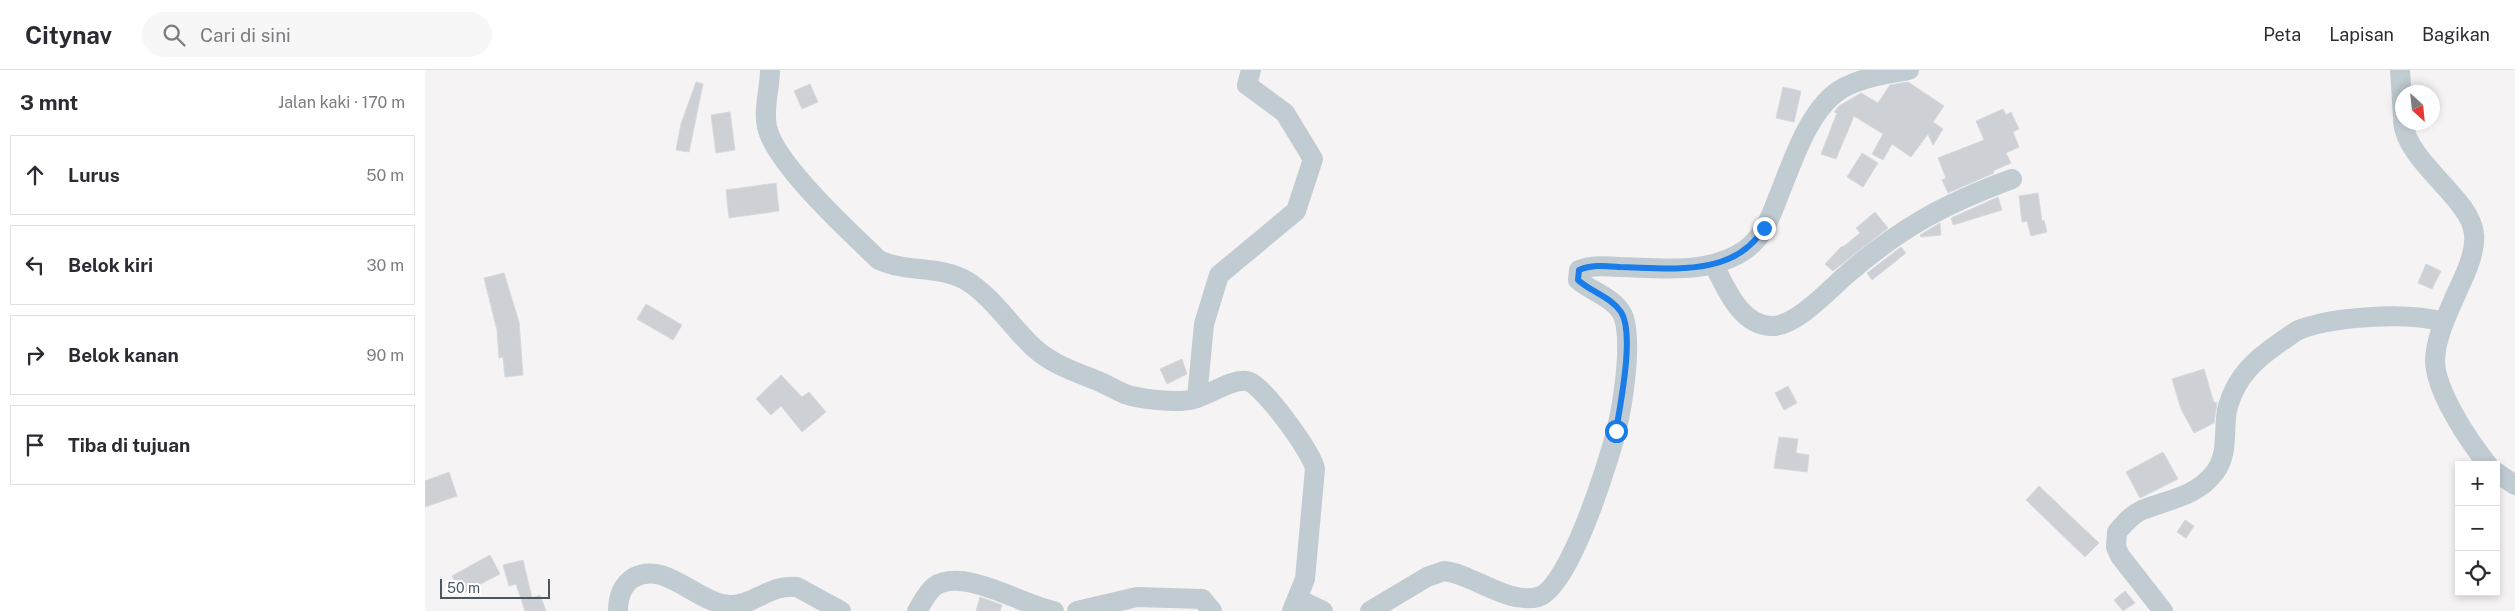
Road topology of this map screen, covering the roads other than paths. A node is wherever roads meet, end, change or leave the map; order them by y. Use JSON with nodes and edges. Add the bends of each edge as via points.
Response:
{"nodes":[{"id":1,"x":770,"y":70,"type":"edge"},
{"id":2,"x":1251,"y":70,"type":"edge"},
{"id":3,"x":1909,"y":70,"type":"edge"},
{"id":4,"x":2401,"y":70,"type":"edge"},
{"id":5,"x":2402,"y":85,"type":"edge"},
{"id":6,"x":2406,"y":130,"type":"edge"},
{"id":7,"x":2012,"y":179,"type":"dead end"},
{"id":8,"x":1714,"y":265,"type":"junction"},
{"id":9,"x":2444,"y":322,"type":"junction"},
{"id":10,"x":1197,"y":398,"type":"junction"},
{"id":11,"x":2485,"y":461,"type":"edge"},
{"id":12,"x":2500,"y":475,"type":"edge"},
{"id":13,"x":2515,"y":485,"type":"edge"},
{"id":14,"x":1295,"y":605,"type":"edge"},
{"id":15,"x":617,"y":611,"type":"edge"},
{"id":16,"x":841,"y":611,"type":"edge"},
{"id":17,"x":917,"y":611,"type":"edge"},
{"id":18,"x":1054,"y":611,"type":"edge"},
{"id":19,"x":1077,"y":611,"type":"edge"},
{"id":20,"x":1212,"y":611,"type":"edge"},
{"id":21,"x":1323,"y":611,"type":"edge"},
{"id":22,"x":1370,"y":611,"type":"edge"},
{"id":23,"x":2163,"y":611,"type":"edge"}],
"edges":[{"from":1,"to":10,"type":"street","via":[[767,126],[777,150],[824,206],[879,260],[947,272],[967,281],[989,299],[1029,344],[1063,368],[1126,394],[1183,401]]},
{"from":2,"to":10,"type":"street","via":[[1247,85],[1285,113],[1313,159],[1296,211],[1219,275],[1204,324]]},
{"from":3,"to":8,"type":"street","via":[[1857,82],[1825,102],[1799,148],[1759,238],[1729,260]]},
{"from":4,"to":5,"type":"street"},
{"from":6,"to":9,"type":"street","via":[[2416,153],[2464,212],[2474,233],[2463,279]]},
{"from":7,"to":8,"type":"street","via":[[1929,214],[1873,252],[1809,308],[1772,326],[1759,324],[1740,310]]},
{"from":8,"to":22,"type":"street","via":[[1669,268],[1602,266],[1579,270],[1578,280],[1610,301],[1624,318],[1625,376],[1606,467],[1574,550],[1551,590],[1538,597],[1511,595],[1444,570]]},
{"from":9,"to":11,"type":"street","via":[[2435,362],[2441,384],[2456,419]]},
{"from":9,"to":23,"type":"street","via":[[2427,317],[2382,317],[2340,320],[2299,329],[2248,367],[2228,407],[2223,456],[2215,473],[2175,501],[2135,514],[2117,532],[2116,547],[2120,556]]},
{"from":10,"to":14,"type":"street","via":[[1232,383],[1249,382],[1261,391],[1311,456],[1315,481],[1311,526],[1305,579]]},
{"from":12,"to":13,"type":"street"},
{"from":14,"to":21,"type":"street"},
{"from":15,"to":16,"type":"street","via":[[625,585],[638,575],[652,572],[724,604],[740,603],[768,590],[789,586],[797,587]]},
{"from":17,"to":18,"type":"street","via":[[937,585],[953,581],[1009,594]]},
{"from":19,"to":20,"type":"street","via":[[1137,597],[1202,599]]}]}
